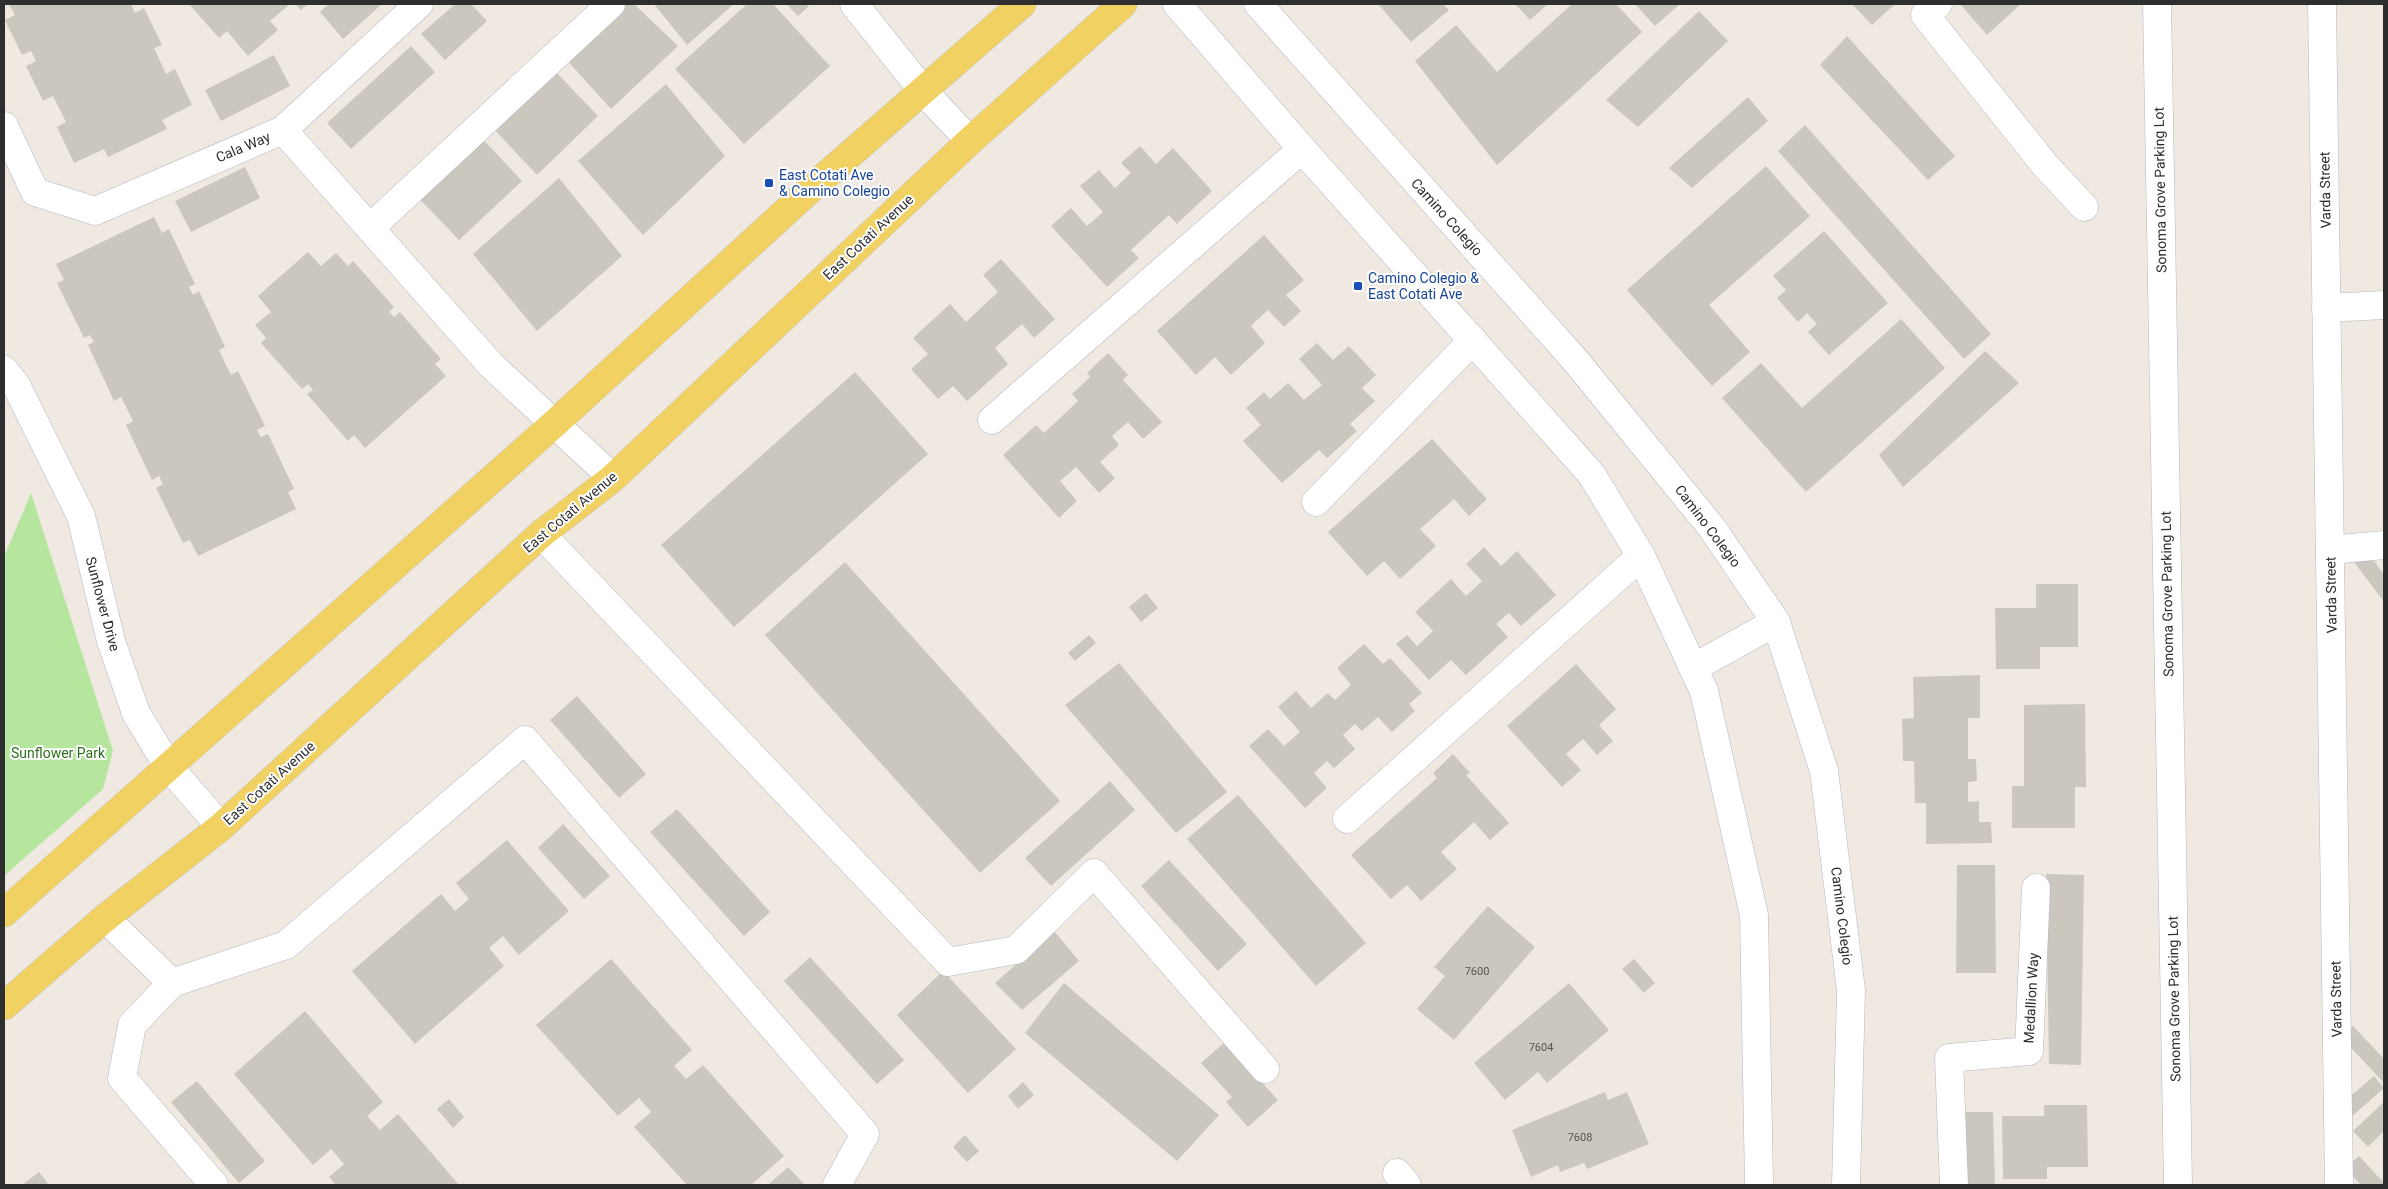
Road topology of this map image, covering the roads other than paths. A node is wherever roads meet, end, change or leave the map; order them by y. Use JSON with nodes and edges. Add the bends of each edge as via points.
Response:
{"nodes":[{"id":1,"x":420,"y":4,"type":"edge"},
{"id":2,"x":610,"y":4,"type":"edge"},
{"id":3,"x":854,"y":4,"type":"edge"},
{"id":4,"x":1022,"y":4,"type":"edge"},
{"id":5,"x":1124,"y":4,"type":"edge"},
{"id":6,"x":1177,"y":4,"type":"edge"},
{"id":7,"x":1258,"y":4,"type":"edge"},
{"id":8,"x":1938,"y":4,"type":"edge"},
{"id":9,"x":2157,"y":4,"type":"edge"},
{"id":10,"x":2322,"y":4,"type":"edge"},
{"id":11,"x":924,"y":92,"type":"junction"},
{"id":12,"x":4,"y":126,"type":"edge"},
{"id":13,"x":283,"y":130,"type":"junction"},
{"id":14,"x":970,"y":141,"type":"junction"},
{"id":15,"x":1302,"y":149,"type":"junction"},
{"id":16,"x":2084,"y":207,"type":"dead end"},
{"id":17,"x":370,"y":228,"type":"junction"},
{"id":18,"x":2384,"y":305,"type":"edge"},
{"id":19,"x":2326,"y":308,"type":"junction"},
{"id":20,"x":1473,"y":340,"type":"junction"},
{"id":21,"x":4,"y":370,"type":"edge"},
{"id":22,"x":992,"y":420,"type":"dead end"},
{"id":23,"x":554,"y":424,"type":"junction"},
{"id":24,"x":613,"y":478,"type":"junction"},
{"id":25,"x":1316,"y":502,"type":"dead end"},
{"id":26,"x":541,"y":534,"type":"junction"},
{"id":27,"x":2384,"y":545,"type":"edge"},
{"id":28,"x":2330,"y":550,"type":"junction"},
{"id":29,"x":1641,"y":556,"type":"junction"},
{"id":30,"x":1776,"y":622,"type":"junction"},
{"id":31,"x":1693,"y":668,"type":"junction"},
{"id":32,"x":168,"y":766,"type":"junction"},
{"id":33,"x":1347,"y":819,"type":"dead end"},
{"id":34,"x":221,"y":826,"type":"junction"},
{"id":35,"x":2036,"y":888,"type":"dead end"},
{"id":36,"x":4,"y":913,"type":"edge"},
{"id":37,"x":105,"y":918,"type":"junction"},
{"id":38,"x":172,"y":983,"type":"junction"},
{"id":39,"x":4,"y":1006,"type":"edge"},
{"id":40,"x":1265,"y":1069,"type":"dead end"},
{"id":41,"x":214,"y":1185,"type":"edge"},
{"id":42,"x":837,"y":1185,"type":"edge"},
{"id":43,"x":1759,"y":1185,"type":"edge"},
{"id":44,"x":1846,"y":1185,"type":"edge"},
{"id":45,"x":1954,"y":1185,"type":"edge"},
{"id":46,"x":2178,"y":1185,"type":"edge"},
{"id":47,"x":2339,"y":1185,"type":"edge"}],
"edges":[{"from":1,"to":13,"type":"street"},
{"from":2,"to":17,"type":"street"},
{"from":3,"to":11,"type":"street"},
{"from":4,"to":11,"type":"main road"},
{"from":5,"to":14,"type":"main road","name":"East Cotati Avenue"},
{"from":6,"to":15,"type":"street"},
{"from":7,"to":30,"type":"street","name":"Camino Colegio","via":[[1575,360],[1712,528]]},
{"from":8,"to":16,"type":"street","via":[[1925,15],[2045,165]]},
{"from":9,"to":46,"type":"street","name":"Sonoma Grove Parking Lot"},
{"from":10,"to":19,"type":"street","name":"Varda Street"},
{"from":11,"to":14,"type":"street"},
{"from":11,"to":23,"type":"main road","via":[[816,184]]},
{"from":12,"to":13,"type":"street","name":"Cala Way","via":[[35,192],[95,211]]},
{"from":13,"to":17,"type":"street","name":"Cala Way"},
{"from":14,"to":24,"type":"main road","name":"East Cotati Avenue"},
{"from":15,"to":20,"type":"street"},
{"from":15,"to":22,"type":"street"},
{"from":17,"to":23,"type":"street","name":"Cala Way","via":[[491,365]]},
{"from":18,"to":19,"type":"street"},
{"from":19,"to":28,"type":"street","name":"Varda Street"},
{"from":20,"to":25,"type":"street"},
{"from":20,"to":29,"type":"street","via":[[1592,475]]},
{"from":21,"to":32,"type":"street","name":"Sunflower Drive","via":[[16,385],[80,516],[111,641],[136,713]]},
{"from":23,"to":24,"type":"street","name":"Cala Way"},
{"from":23,"to":32,"type":"main road"},
{"from":24,"to":26,"type":"main road","name":"East Cotati Avenue"},
{"from":26,"to":34,"type":"main road","name":"East Cotati Avenue"},
{"from":26,"to":40,"type":"street","via":[[948,962],[1016,950],[1094,873]]},
{"from":27,"to":28,"type":"street"},
{"from":28,"to":47,"type":"street","name":"Varda Street"},
{"from":29,"to":31,"type":"street"},
{"from":29,"to":33,"type":"street"},
{"from":30,"to":31,"type":"street"},
{"from":30,"to":44,"type":"street","name":"Camino Colegio","via":[[1824,771],[1851,990]]},
{"from":31,"to":43,"type":"street","via":[[1704,691],[1754,915]]},
{"from":32,"to":34,"type":"street","name":"Sunflower Drive"},
{"from":32,"to":36,"type":"main road"},
{"from":34,"to":37,"type":"main road","name":"East Cotati Avenue"},
{"from":35,"to":45,"type":"street","name":"Medallion Way","via":[[2029,1051],[1949,1058]]},
{"from":37,"to":38,"type":"street"},
{"from":37,"to":39,"type":"main road","name":"East Cotati Avenue"},
{"from":38,"to":41,"type":"street","via":[[132,1025],[122,1078]]},
{"from":38,"to":42,"type":"street","via":[[286,945],[525,740],[866,1134]]}]}
